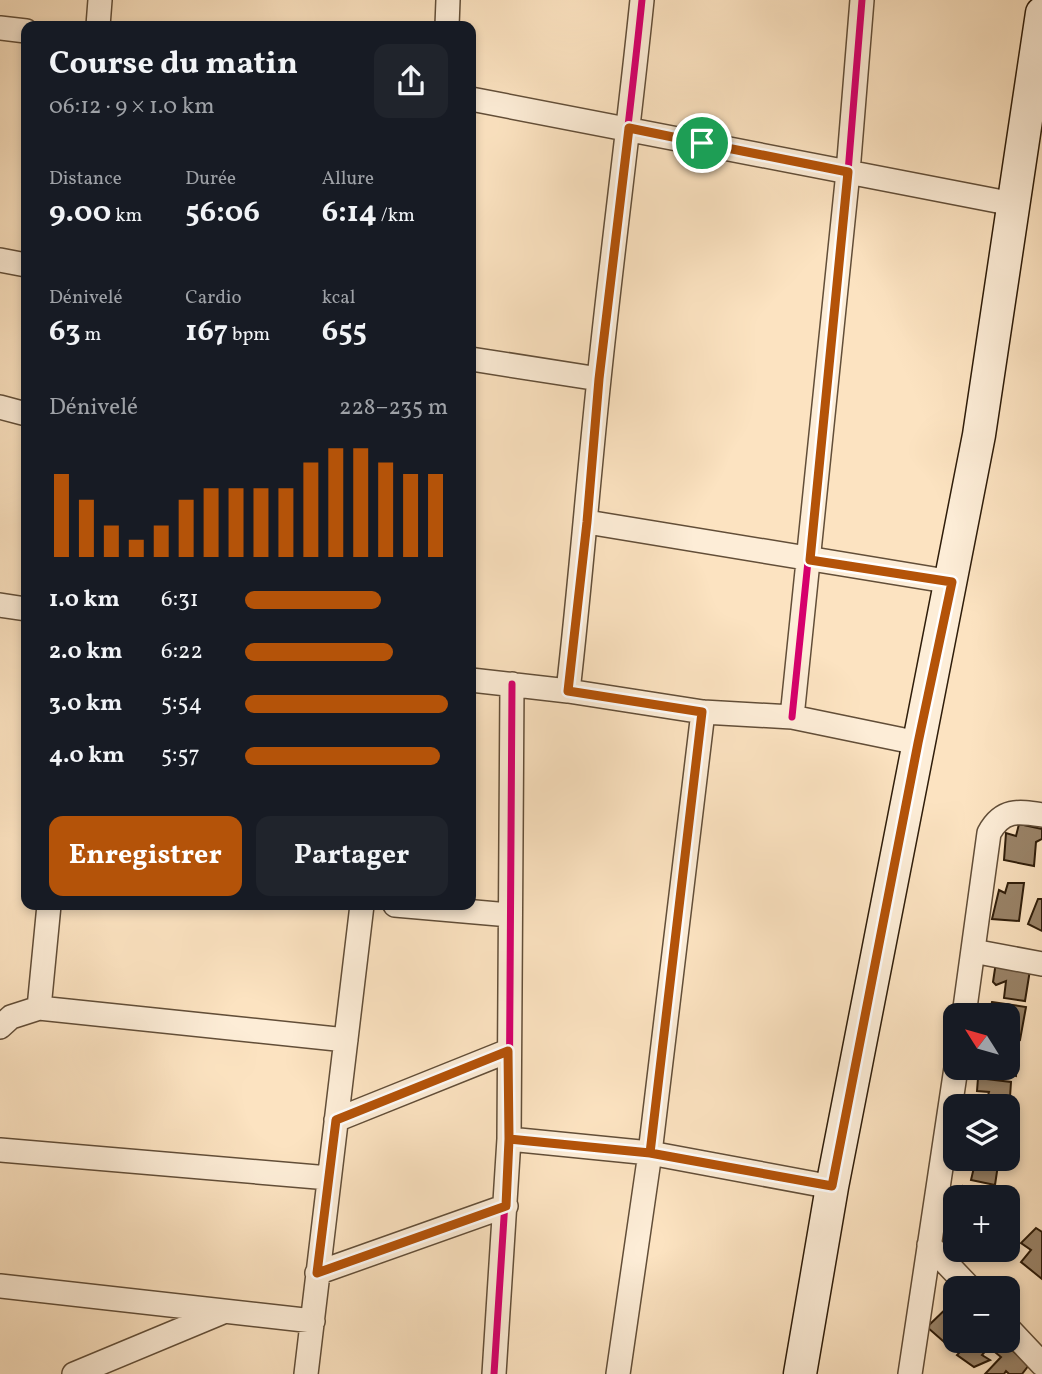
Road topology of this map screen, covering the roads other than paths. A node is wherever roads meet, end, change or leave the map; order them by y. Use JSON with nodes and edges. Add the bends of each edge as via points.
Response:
{"nodes":[{"id":1,"x":100,"y":0,"type":"edge"},
{"id":2,"x":448,"y":0,"type":"edge"},
{"id":3,"x":642,"y":0,"type":"edge"},
{"id":4,"x":862,"y":0,"type":"edge"},
{"id":5,"x":1042,"y":13,"type":"edge"},
{"id":6,"x":98,"y":21,"type":"edge"},
{"id":7,"x":447,"y":21,"type":"edge"},
{"id":8,"x":0,"y":28,"type":"edge"},
{"id":9,"x":21,"y":30,"type":"edge"},
{"id":10,"x":476,"y":100,"type":"edge"},
{"id":11,"x":629,"y":128,"type":"junction"},
{"id":12,"x":848,"y":172,"type":"junction"},
{"id":13,"x":1013,"y":204,"type":"junction"},
{"id":14,"x":0,"y":260,"type":"edge"},
{"id":15,"x":21,"y":264,"type":"edge"},
{"id":16,"x":476,"y":360,"type":"edge"},
{"id":17,"x":599,"y":379,"type":"junction"},
{"id":18,"x":0,"y":407,"type":"edge"},
{"id":19,"x":21,"y":413,"type":"edge"},
{"id":20,"x":587,"y":522,"type":"junction"},
{"id":21,"x":810,"y":560,"type":"junction"},
{"id":22,"x":952,"y":582,"type":"junction"},
{"id":23,"x":0,"y":605,"type":"edge"},
{"id":24,"x":21,"y":608,"type":"edge"},
{"id":25,"x":476,"y":680,"type":"edge"},
{"id":26,"x":512,"y":684,"type":"junction"},
{"id":27,"x":568,"y":691,"type":"junction"},
{"id":28,"x":702,"y":712,"type":"junction"},
{"id":29,"x":792,"y":717,"type":"junction"},
{"id":30,"x":918,"y":743,"type":"junction"},
{"id":31,"x":1042,"y":815,"type":"edge"},
{"id":32,"x":49,"y":910,"type":"edge"},
{"id":33,"x":361,"y":910,"type":"edge"},
{"id":34,"x":452,"y":910,"type":"edge"},
{"id":35,"x":510,"y":915,"type":"junction"},
{"id":36,"x":973,"y":951,"type":"junction"},
{"id":37,"x":1042,"y":964,"type":"edge"},
{"id":38,"x":966,"y":1003,"type":"edge"},
{"id":39,"x":39,"y":1008,"type":"junction"},
{"id":40,"x":0,"y":1027,"type":"edge"},
{"id":41,"x":346,"y":1040,"type":"junction"},
{"id":42,"x":508,"y":1051,"type":"junction"},
{"id":43,"x":954,"y":1080,"type":"edge"},
{"id":44,"x":336,"y":1120,"type":"junction"},
{"id":45,"x":509,"y":1139,"type":"junction"},
{"id":46,"x":0,"y":1150,"type":"edge"},
{"id":47,"x":650,"y":1153,"type":"junction"},
{"id":48,"x":329,"y":1178,"type":"junction"},
{"id":49,"x":832,"y":1186,"type":"junction"},
{"id":50,"x":506,"y":1206,"type":"junction"},
{"id":51,"x":929,"y":1245,"type":"junction"},
{"id":52,"x":317,"y":1273,"type":"junction"},
{"id":53,"x":959,"y":1276,"type":"edge"},
{"id":54,"x":0,"y":1286,"type":"edge"},
{"id":55,"x":227,"y":1310,"type":"junction"},
{"id":56,"x":313,"y":1321,"type":"junction"},
{"id":57,"x":1020,"y":1338,"type":"edge"},
{"id":58,"x":1039,"y":1355,"type":"edge"},
{"id":59,"x":74,"y":1374,"type":"edge"},
{"id":60,"x":306,"y":1374,"type":"edge"},
{"id":61,"x":494,"y":1374,"type":"edge"},
{"id":62,"x":618,"y":1374,"type":"edge"},
{"id":63,"x":800,"y":1374,"type":"edge"},
{"id":64,"x":910,"y":1374,"type":"edge"}],
"edges":[{"from":1,"to":6,"type":"street"},
{"from":2,"to":7,"type":"street"},
{"from":3,"to":11,"type":"street"},
{"from":4,"to":12,"type":"street"},
{"from":5,"to":13,"type":"main road"},
{"from":8,"to":9,"type":"street"},
{"from":10,"to":11,"type":"street"},
{"from":11,"to":12,"type":"street"},
{"from":11,"to":17,"type":"street"},
{"from":12,"to":13,"type":"street"},
{"from":12,"to":21,"type":"street"},
{"from":13,"to":22,"type":"main road"},
{"from":14,"to":15,"type":"street"},
{"from":16,"to":17,"type":"street"},
{"from":17,"to":20,"type":"street"},
{"from":18,"to":19,"type":"street"},
{"from":20,"to":21,"type":"street"},
{"from":20,"to":27,"type":"street"},
{"from":21,"to":22,"type":"street"},
{"from":21,"to":29,"type":"street"},
{"from":22,"to":30,"type":"main road"},
{"from":23,"to":24,"type":"street"},
{"from":25,"to":26,"type":"street"},
{"from":26,"to":27,"type":"street"},
{"from":26,"to":35,"type":"street"},
{"from":27,"to":28,"type":"street"},
{"from":28,"to":29,"type":"street"},
{"from":28,"to":47,"type":"street"},
{"from":29,"to":30,"type":"street"},
{"from":30,"to":49,"type":"main road"},
{"from":31,"to":36,"type":"street","via":[[1009,814],[995,822],[989,833]]},
{"from":32,"to":39,"type":"street"},
{"from":33,"to":41,"type":"street"},
{"from":34,"to":35,"type":"street"},
{"from":35,"to":42,"type":"street"},
{"from":36,"to":37,"type":"street"},
{"from":36,"to":38,"type":"street"},
{"from":39,"to":40,"type":"street","via":[[11,1017]]},
{"from":39,"to":41,"type":"street"},
{"from":41,"to":44,"type":"street"},
{"from":42,"to":44,"type":"street"},
{"from":42,"to":45,"type":"street"},
{"from":43,"to":51,"type":"street"},
{"from":44,"to":48,"type":"street"},
{"from":45,"to":47,"type":"street"},
{"from":45,"to":50,"type":"street"},
{"from":46,"to":48,"type":"street"},
{"from":47,"to":49,"type":"street"},
{"from":47,"to":62,"type":"street"},
{"from":48,"to":52,"type":"street"},
{"from":49,"to":63,"type":"main road"},
{"from":50,"to":52,"type":"street"},
{"from":50,"to":61,"type":"street"},
{"from":51,"to":53,"type":"street"},
{"from":51,"to":64,"type":"street"},
{"from":52,"to":56,"type":"street"},
{"from":54,"to":55,"type":"street"},
{"from":55,"to":56,"type":"street"},
{"from":55,"to":59,"type":"street"},
{"from":56,"to":60,"type":"street"},
{"from":57,"to":58,"type":"street"}]}
